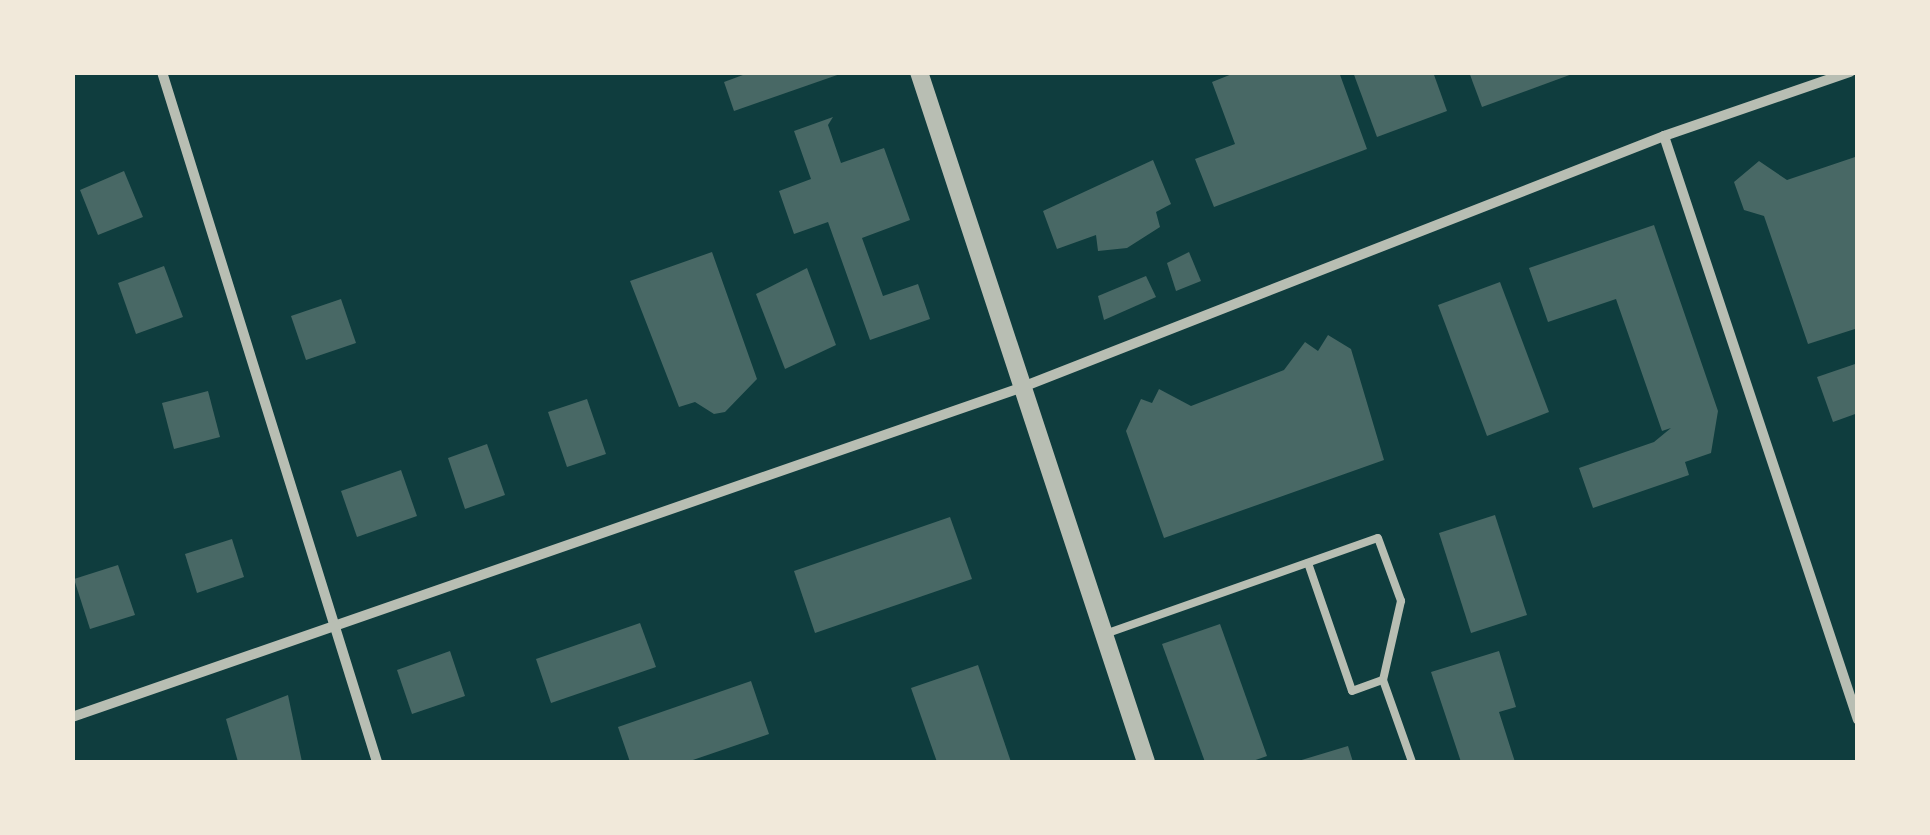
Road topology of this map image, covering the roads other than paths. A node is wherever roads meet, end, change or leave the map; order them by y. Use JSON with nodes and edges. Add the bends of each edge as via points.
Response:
{"nodes":[{"id":1,"x":162,"y":72,"type":"edge"},
{"id":2,"x":919,"y":72,"type":"edge"},
{"id":3,"x":1850,"y":72,"type":"edge"},
{"id":4,"x":1664,"y":136,"type":"junction"},
{"id":5,"x":1020,"y":388,"type":"junction"},
{"id":6,"x":1308,"y":563,"type":"junction"},
{"id":7,"x":335,"y":630,"type":"junction"},
{"id":8,"x":1105,"y":634,"type":"junction"},
{"id":9,"x":1383,"y":680,"type":"junction"},
{"id":10,"x":72,"y":717,"type":"edge"},
{"id":11,"x":1858,"y":720,"type":"edge"},
{"id":12,"x":376,"y":762,"type":"edge"},
{"id":13,"x":1146,"y":762,"type":"edge"},
{"id":14,"x":1412,"y":762,"type":"edge"}],
"edges":[{"from":1,"to":7,"type":"street"},
{"from":2,"to":5,"type":"street"},
{"from":3,"to":4,"type":"street"},
{"from":4,"to":5,"type":"street"},
{"from":4,"to":11,"type":"street"},
{"from":5,"to":7,"type":"street"},
{"from":5,"to":8,"type":"street"},
{"from":6,"to":8,"type":"lane"},
{"from":6,"to":9,"type":"lane","via":[[1352,691]]},
{"from":6,"to":9,"type":"lane","via":[[1378,538],[1401,601]]},
{"from":7,"to":10,"type":"street"},
{"from":7,"to":12,"type":"street"},
{"from":8,"to":13,"type":"street"},
{"from":9,"to":14,"type":"lane"}]}
